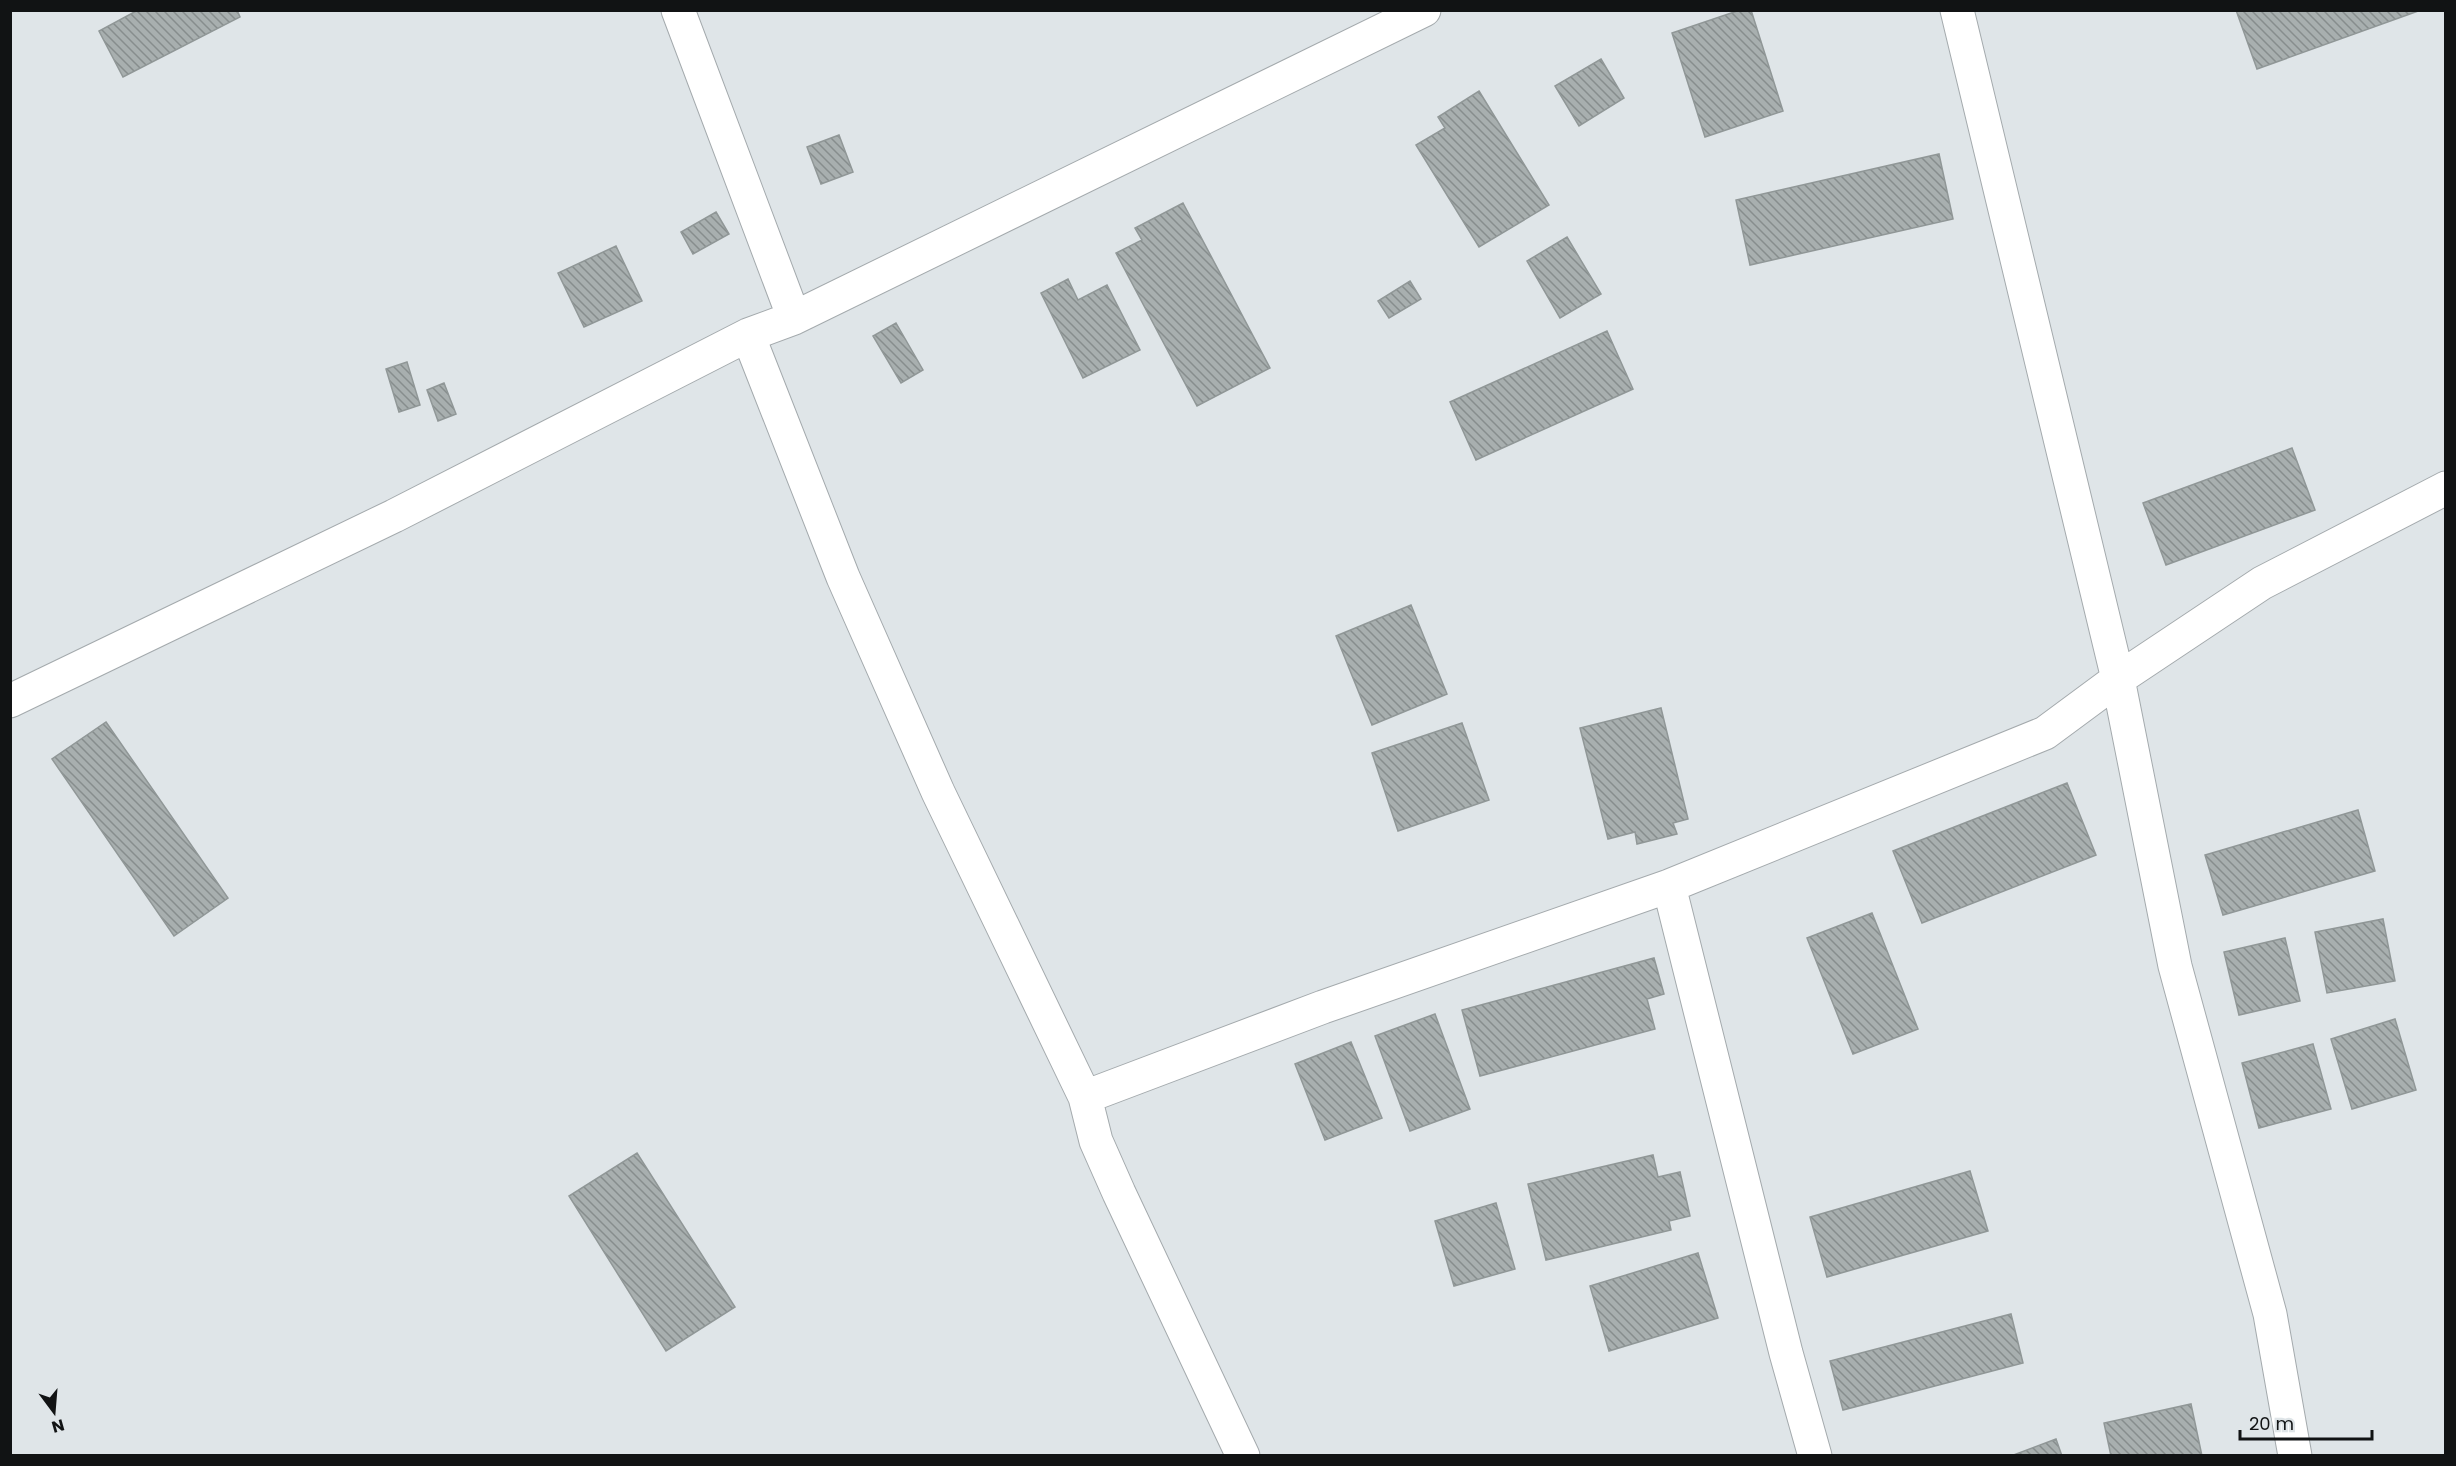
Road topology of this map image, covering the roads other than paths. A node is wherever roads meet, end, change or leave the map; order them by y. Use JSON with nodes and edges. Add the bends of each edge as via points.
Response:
{"nodes":[{"id":1,"x":678,"y":10,"type":"edge"},
{"id":2,"x":1424,"y":10,"type":"edge"},
{"id":3,"x":1957,"y":10,"type":"edge"},
{"id":4,"x":794,"y":318,"type":"junction"},
{"id":5,"x":748,"y":335,"type":"junction"},
{"id":6,"x":2445,"y":488,"type":"edge"},
{"id":7,"x":2118,"y":679,"type":"junction"},
{"id":8,"x":10,"y":701,"type":"edge"},
{"id":9,"x":1668,"y":886,"type":"junction"},
{"id":10,"x":1085,"y":1096,"type":"junction"},
{"id":11,"x":1243,"y":1455,"type":"edge"},
{"id":12,"x":1815,"y":1455,"type":"edge"},
{"id":13,"x":2295,"y":1455,"type":"edge"}],
"edges":[{"from":1,"to":4,"type":"street"},
{"from":2,"to":4,"type":"street"},
{"from":3,"to":7,"type":"street"},
{"from":4,"to":5,"type":"street"},
{"from":5,"to":8,"type":"street","via":[[394,516]]},
{"from":5,"to":10,"type":"street","via":[[848,588],[938,792]]},
{"from":6,"to":7,"type":"street","via":[[2262,583]]},
{"from":7,"to":9,"type":"street","via":[[2045,733]]},
{"from":7,"to":13,"type":"street","via":[[2175,966],[2270,1314]]},
{"from":9,"to":10,"type":"street","via":[[1323,1007]]},
{"from":9,"to":12,"type":"street"},
{"from":10,"to":11,"type":"street","via":[[1096,1141]]}]}
